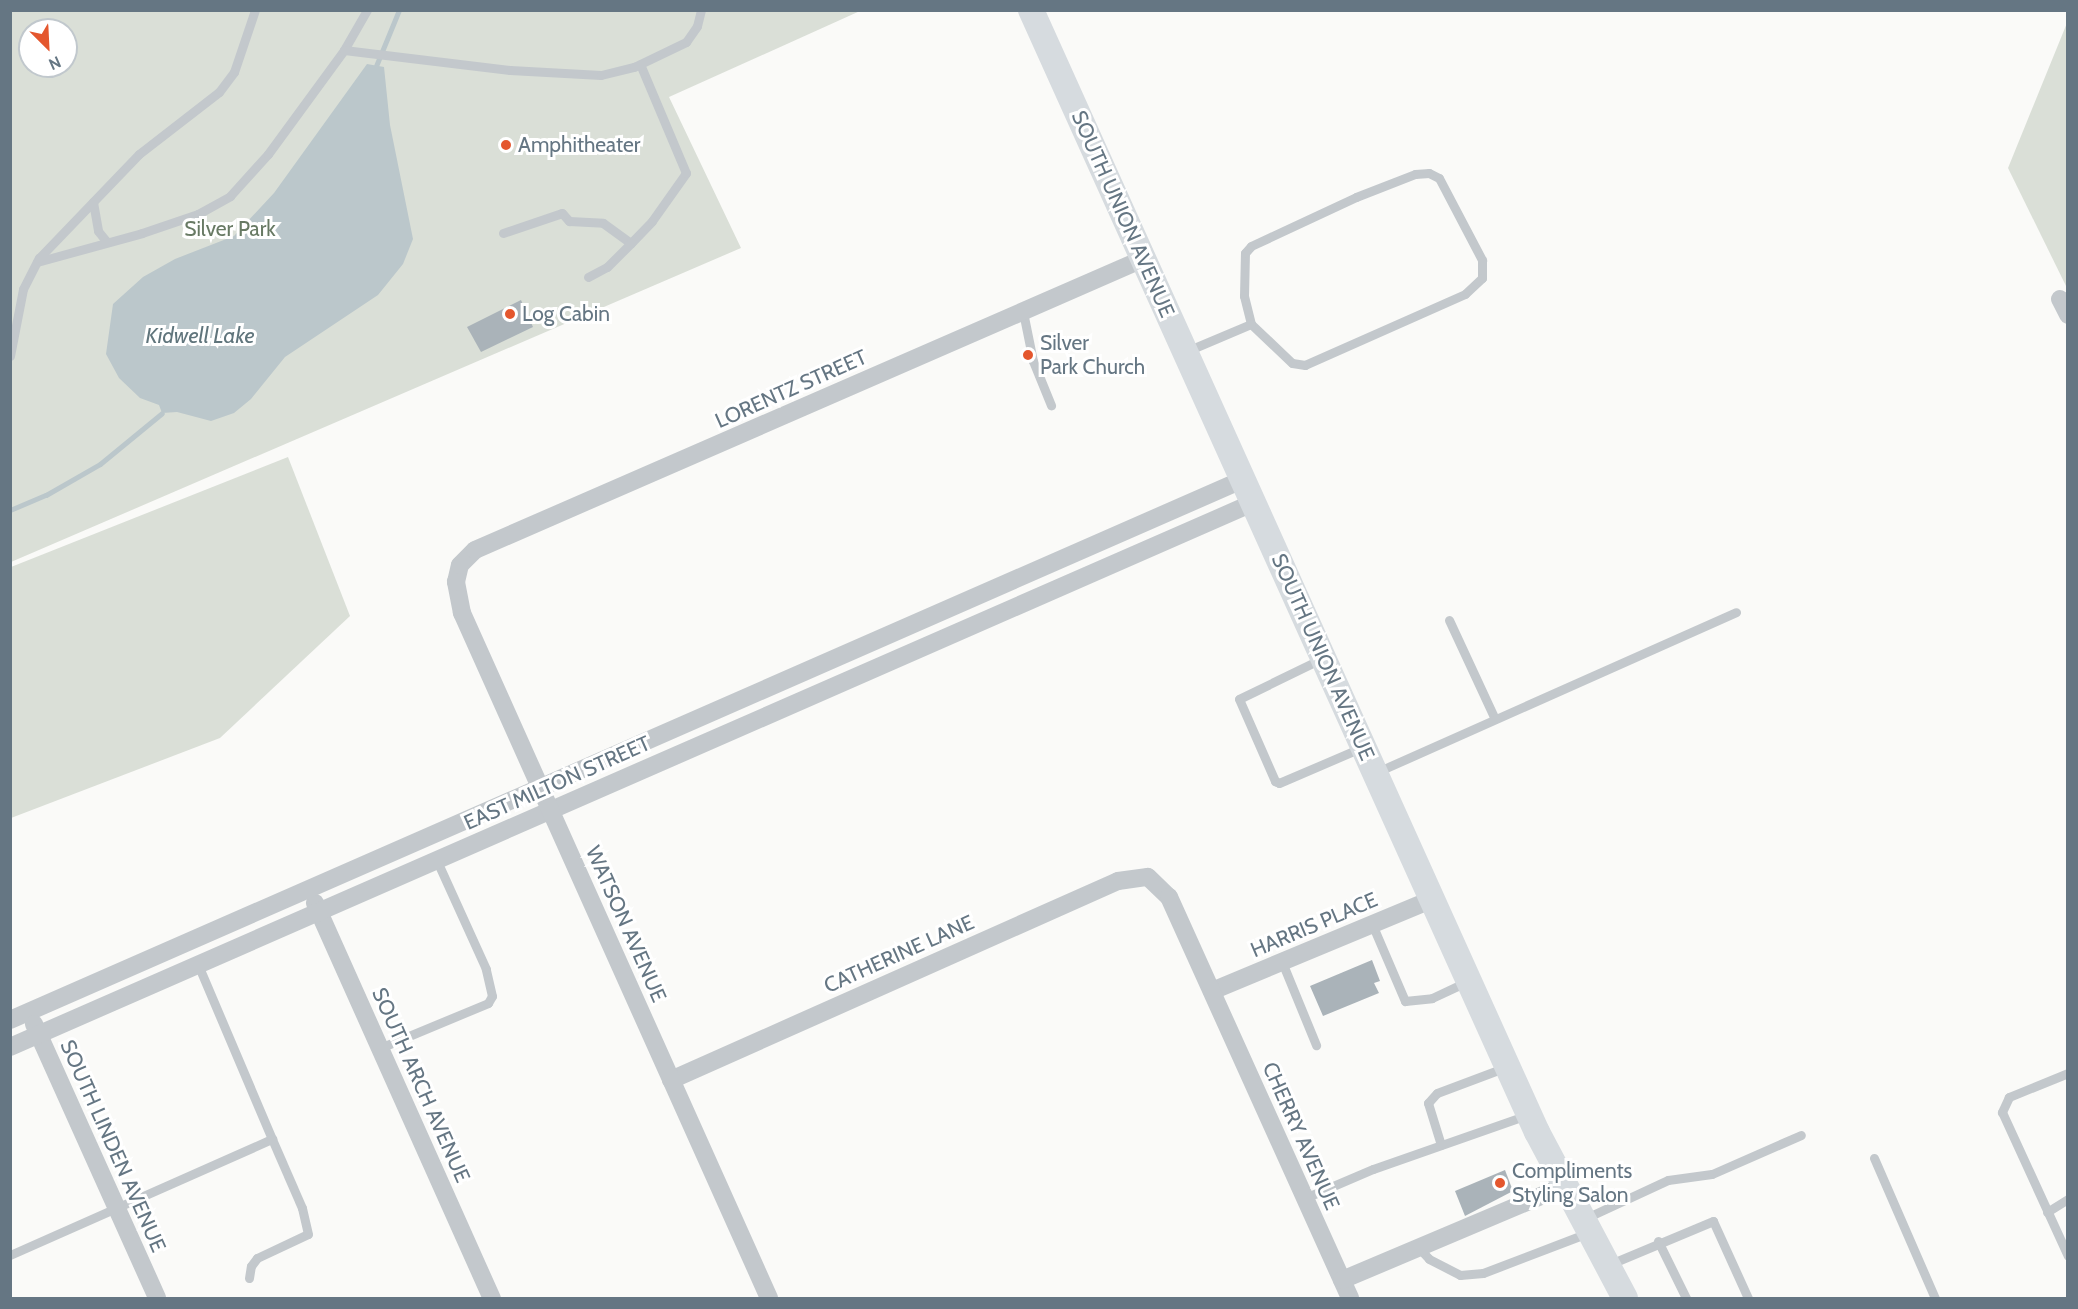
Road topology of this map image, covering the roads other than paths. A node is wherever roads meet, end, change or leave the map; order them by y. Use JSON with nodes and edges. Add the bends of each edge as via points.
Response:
{"nodes":[{"id":1,"x":255,"y":10,"type":"edge"},
{"id":2,"x":367,"y":10,"type":"edge"},
{"id":3,"x":701,"y":10,"type":"edge"},
{"id":4,"x":1031,"y":10,"type":"edge"},
{"id":5,"x":344,"y":50,"type":"junction"},
{"id":6,"x":640,"y":64,"type":"junction"},
{"id":7,"x":93,"y":202,"type":"junction"},
{"id":8,"x":503,"y":233,"type":"dead end"},
{"id":9,"x":107,"y":242,"type":"junction"},
{"id":10,"x":631,"y":243,"type":"junction"},
{"id":11,"x":1143,"y":259,"type":"junction"},
{"id":12,"x":37,"y":262,"type":"junction"},
{"id":13,"x":588,"y":277,"type":"dead end"},
{"id":14,"x":1023,"y":312,"type":"junction"},
{"id":15,"x":1251,"y":324,"type":"junction"},
{"id":16,"x":1185,"y":352,"type":"junction"},
{"id":17,"x":10,"y":356,"type":"edge"},
{"id":18,"x":1052,"y":405,"type":"dead end"},
{"id":19,"x":1242,"y":480,"type":"junction"},
{"id":20,"x":1253,"y":503,"type":"junction"},
{"id":21,"x":1083,"y":550,"type":"junction"},
{"id":22,"x":460,"y":565,"type":"joint"},
{"id":23,"x":1093,"y":573,"type":"junction"},
{"id":24,"x":949,"y":609,"type":"junction"},
{"id":25,"x":1736,"y":612,"type":"dead end"},
{"id":26,"x":1449,"y":621,"type":"dead end"},
{"id":27,"x":960,"y":631,"type":"junction"},
{"id":28,"x":1323,"y":658,"type":"junction"},
{"id":29,"x":814,"y":668,"type":"junction"},
{"id":30,"x":824,"y":691,"type":"junction"},
{"id":31,"x":1496,"y":719,"type":"junction"},
{"id":32,"x":681,"y":726,"type":"junction"},
{"id":33,"x":1364,"y":747,"type":"junction"},
{"id":34,"x":692,"y":748,"type":"junction"},
{"id":35,"x":1375,"y":773,"type":"junction"},
{"id":36,"x":540,"y":789,"type":"junction"},
{"id":37,"x":550,"y":811,"type":"junction"},
{"id":38,"x":430,"y":837,"type":"junction"},
{"id":39,"x":439,"y":860,"type":"junction"},
{"id":40,"x":1148,"y":877,"type":"joint"},
{"id":41,"x":309,"y":890,"type":"junction"},
{"id":42,"x":1433,"y":899,"type":"junction"},
{"id":43,"x":320,"y":912,"type":"junction"},
{"id":44,"x":1372,"y":924,"type":"junction"},
{"id":45,"x":188,"y":942,"type":"junction"},
{"id":46,"x":1282,"y":962,"type":"junction"},
{"id":47,"x":198,"y":965,"type":"junction"},
{"id":48,"x":1470,"y":981,"type":"junction"},
{"id":49,"x":1212,"y":992,"type":"junction"},
{"id":50,"x":28,"y":1012,"type":"junction"},
{"id":51,"x":10,"y":1020,"type":"edge"},
{"id":52,"x":39,"y":1035,"type":"junction"},
{"id":53,"x":1316,"y":1045,"type":"dead end"},
{"id":54,"x":10,"y":1047,"type":"edge"},
{"id":55,"x":380,"y":1048,"type":"junction"},
{"id":56,"x":1508,"y":1067,"type":"junction"},
{"id":57,"x":2067,"y":1073,"type":"edge"},
{"id":58,"x":671,"y":1080,"type":"junction"},
{"id":59,"x":1529,"y":1114,"type":"junction"},
{"id":60,"x":1801,"y":1135,"type":"dead end"},
{"id":61,"x":272,"y":1139,"type":"junction"},
{"id":62,"x":1441,"y":1145,"type":"junction"},
{"id":63,"x":1875,"y":1158,"type":"dead end"},
{"id":64,"x":1564,"y":1186,"type":"junction"},
{"id":65,"x":1305,"y":1198,"type":"junction"},
{"id":66,"x":2067,"y":1199,"type":"edge"},
{"id":67,"x":116,"y":1208,"type":"junction"},
{"id":68,"x":2047,"y":1212,"type":"junction"},
{"id":69,"x":1584,"y":1227,"type":"junction"},
{"id":70,"x":1658,"y":1241,"type":"junction"},
{"id":71,"x":1418,"y":1247,"type":"junction"},
{"id":72,"x":10,"y":1254,"type":"edge"},
{"id":73,"x":2067,"y":1256,"type":"edge"},
{"id":74,"x":1606,"y":1266,"type":"junction"},
{"id":75,"x":249,"y":1278,"type":"dead end"},
{"id":76,"x":1342,"y":1280,"type":"junction"},
{"id":77,"x":157,"y":1299,"type":"edge"},
{"id":78,"x":492,"y":1299,"type":"edge"},
{"id":79,"x":769,"y":1299,"type":"edge"},
{"id":80,"x":1350,"y":1299,"type":"edge"},
{"id":81,"x":1625,"y":1299,"type":"edge"},
{"id":82,"x":1686,"y":1299,"type":"edge"},
{"id":83,"x":1748,"y":1299,"type":"edge"},
{"id":84,"x":1935,"y":1299,"type":"edge"}],
"edges":[{"from":1,"to":7,"type":"lane","via":[[234,72],[219,92],[139,154]]},
{"from":2,"to":5,"type":"lane"},
{"from":3,"to":6,"type":"lane","via":[[697,26],[686,42]]},
{"from":4,"to":11,"type":"main road","name":"SOUTH UNION AVENUE"},
{"from":5,"to":6,"type":"lane","via":[[510,70],[601,75]]},
{"from":5,"to":9,"type":"lane","via":[[281,138],[230,196],[198,213]]},
{"from":6,"to":10,"type":"lane","via":[[686,173]]},
{"from":7,"to":9,"type":"lane","via":[[98,231]]},
{"from":7,"to":12,"type":"lane"},
{"from":8,"to":10,"type":"lane","via":[[562,213],[569,221],[603,223]]},
{"from":9,"to":12,"type":"lane"},
{"from":10,"to":13,"type":"lane","via":[[607,267]]},
{"from":11,"to":14,"type":"street","name":"LORENTZ STREET"},
{"from":11,"to":16,"type":"main road","name":"SOUTH UNION AVENUE"},
{"from":12,"to":17,"type":"lane","via":[[23,289]]},
{"from":14,"to":18,"type":"lane","via":[[1033,361]]},
{"from":14,"to":22,"type":"street","name":"LORENTZ STREET","via":[[476,550]]},
{"from":15,"to":15,"type":"lane","via":[[1292,363],[1305,365],[1465,294],[1482,279],[1482,260],[1440,178],[1415,174],[1251,246],[1242,266]]},
{"from":15,"to":16,"type":"lane"},
{"from":16,"to":19,"type":"main road","name":"SOUTH UNION AVENUE"},
{"from":19,"to":20,"type":"main road","name":"SOUTH UNION AVENUE"},
{"from":19,"to":21,"type":"street","name":"EAST MILTON STREET"},
{"from":20,"to":23,"type":"street","name":"EAST MILTON STREET"},
{"from":20,"to":28,"type":"main road","name":"SOUTH UNION AVENUE"},
{"from":21,"to":23,"type":"street"},
{"from":21,"to":24,"type":"street","name":"EAST MILTON STREET"},
{"from":22,"to":36,"type":"street","name":"WATSON AVENUE","via":[[456,582],[462,613]]},
{"from":23,"to":27,"type":"street","name":"EAST MILTON STREET"},
{"from":24,"to":27,"type":"street"},
{"from":24,"to":29,"type":"street","name":"EAST MILTON STREET"},
{"from":25,"to":31,"type":"lane"},
{"from":26,"to":31,"type":"lane"},
{"from":27,"to":30,"type":"street","name":"EAST MILTON STREET"},
{"from":28,"to":33,"type":"main road","name":"SOUTH UNION AVENUE"},
{"from":28,"to":33,"type":"lane","via":[[1239,699],[1279,783]]},
{"from":29,"to":30,"type":"street"},
{"from":29,"to":32,"type":"street","name":"EAST MILTON STREET"},
{"from":30,"to":34,"type":"street","name":"EAST MILTON STREET"},
{"from":31,"to":35,"type":"lane"},
{"from":32,"to":34,"type":"street"},
{"from":32,"to":36,"type":"street","name":"EAST MILTON STREET"},
{"from":33,"to":35,"type":"main road","name":"SOUTH UNION AVENUE"},
{"from":34,"to":37,"type":"street","name":"EAST MILTON STREET"},
{"from":35,"to":42,"type":"main road","name":"SOUTH UNION AVENUE"},
{"from":36,"to":37,"type":"street","name":"WATSON AVENUE"},
{"from":36,"to":38,"type":"street","name":"EAST MILTON STREET"},
{"from":37,"to":39,"type":"street","name":"EAST MILTON STREET"},
{"from":37,"to":58,"type":"street","name":"WATSON AVENUE"},
{"from":38,"to":39,"type":"street"},
{"from":38,"to":41,"type":"street","name":"EAST MILTON STREET"},
{"from":39,"to":43,"type":"street","name":"EAST MILTON STREET"},
{"from":39,"to":55,"type":"lane","via":[[486,969],[492,996],[488,1003]]},
{"from":40,"to":49,"type":"street","name":"CHERRY AVENUE","via":[[1169,897]]},
{"from":40,"to":58,"type":"street","name":"CATHERINE LANE","via":[[1118,881]]},
{"from":41,"to":43,"type":"street","name":"SOUTH ARCH AVENUE"},
{"from":41,"to":45,"type":"street","name":"EAST MILTON STREET"},
{"from":42,"to":44,"type":"street","name":"HARRIS PLACE"},
{"from":42,"to":48,"type":"main road","name":"SOUTH UNION AVENUE"},
{"from":43,"to":47,"type":"street","name":"EAST MILTON STREET"},
{"from":43,"to":55,"type":"street","name":"SOUTH ARCH AVENUE"},
{"from":44,"to":46,"type":"street","name":"HARRIS PLACE"},
{"from":44,"to":48,"type":"lane","via":[[1405,1001],[1432,998]]},
{"from":45,"to":47,"type":"street"},
{"from":45,"to":50,"type":"street","name":"EAST MILTON STREET"},
{"from":46,"to":49,"type":"street","name":"HARRIS PLACE"},
{"from":46,"to":53,"type":"lane"},
{"from":47,"to":52,"type":"street","name":"EAST MILTON STREET"},
{"from":47,"to":61,"type":"lane"},
{"from":48,"to":56,"type":"main road","name":"SOUTH UNION AVENUE"},
{"from":49,"to":65,"type":"street","name":"CHERRY AVENUE"},
{"from":50,"to":51,"type":"street","name":"EAST MILTON STREET"},
{"from":50,"to":52,"type":"street","name":"SOUTH LINDEN AVENUE"},
{"from":52,"to":54,"type":"street","name":"EAST MILTON STREET"},
{"from":52,"to":67,"type":"street","name":"SOUTH LINDEN AVENUE"},
{"from":55,"to":78,"type":"street","name":"SOUTH ARCH AVENUE"},
{"from":56,"to":59,"type":"main road","name":"SOUTH UNION AVENUE"},
{"from":56,"to":62,"type":"lane","via":[[1463,1082],[1432,1098],[1428,1103]]},
{"from":57,"to":68,"type":"lane","via":[[2009,1097],[2002,1112]]},
{"from":58,"to":79,"type":"street","name":"WATSON AVENUE"},
{"from":59,"to":62,"type":"lane"},
{"from":59,"to":64,"type":"main road","name":"SOUTH UNION AVENUE"},
{"from":60,"to":69,"type":"lane","via":[[1712,1174],[1668,1180]]},
{"from":61,"to":67,"type":"lane"},
{"from":61,"to":75,"type":"lane","via":[[302,1208],[308,1234],[257,1258],[250,1266]]},
{"from":62,"to":65,"type":"lane"},
{"from":63,"to":84,"type":"lane"},
{"from":64,"to":69,"type":"main road","name":"SOUTH UNION AVENUE"},
{"from":64,"to":71,"type":"street"},
{"from":65,"to":76,"type":"street","name":"CHERRY AVENUE"},
{"from":66,"to":68,"type":"lane"},
{"from":67,"to":72,"type":"lane"},
{"from":67,"to":77,"type":"street","name":"SOUTH LINDEN AVENUE"},
{"from":68,"to":73,"type":"lane"},
{"from":69,"to":71,"type":"lane","via":[[1483,1273],[1460,1275],[1429,1259]]},
{"from":69,"to":74,"type":"main road","name":"SOUTH UNION AVENUE"},
{"from":70,"to":74,"type":"lane"},
{"from":70,"to":82,"type":"lane"},
{"from":70,"to":83,"type":"lane","via":[[1713,1221]]},
{"from":71,"to":76,"type":"street"},
{"from":74,"to":81,"type":"main road","name":"SOUTH UNION AVENUE"},
{"from":76,"to":80,"type":"street","name":"CHERRY AVENUE"}]}
